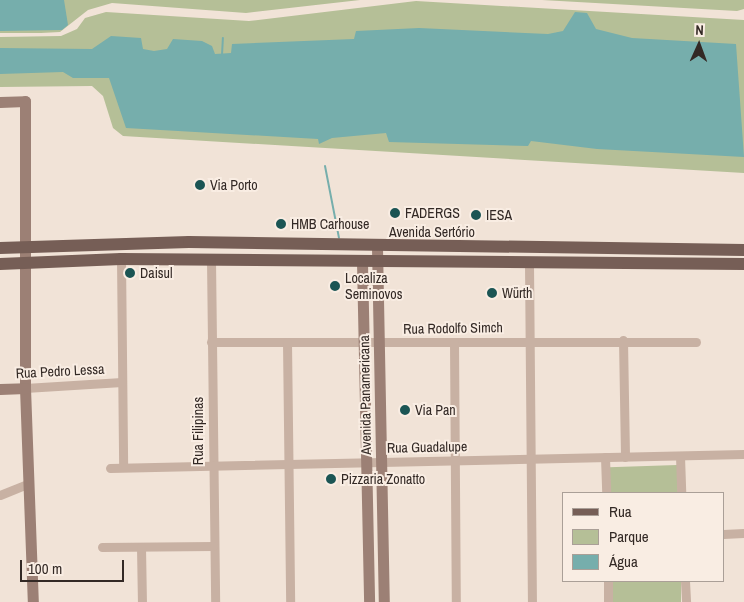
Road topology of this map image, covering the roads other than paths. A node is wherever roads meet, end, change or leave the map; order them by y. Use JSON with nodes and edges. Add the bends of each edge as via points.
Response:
{"nodes":[{"id":1,"x":0,"y":102,"type":"edge"},
{"id":2,"x":24,"y":246,"type":"junction"},
{"id":3,"x":377,"y":247,"type":"junction"},
{"id":4,"x":0,"y":248,"type":"edge"},
{"id":5,"x":744,"y":250,"type":"edge"},
{"id":6,"x":121,"y":259,"type":"junction"},
{"id":7,"x":211,"y":260,"type":"junction"},
{"id":8,"x":25,"y":261,"type":"junction"},
{"id":9,"x":362,"y":262,"type":"junction"},
{"id":10,"x":378,"y":262,"type":"junction"},
{"id":11,"x":0,"y":264,"type":"edge"},
{"id":12,"x":529,"y":264,"type":"junction"},
{"id":13,"x":744,"y":264,"type":"edge"},
{"id":14,"x":531,"y":340,"type":"junction"},
{"id":15,"x":623,"y":340,"type":"junction"},
{"id":16,"x":211,"y":342,"type":"junction"},
{"id":17,"x":287,"y":342,"type":"junction"},
{"id":18,"x":379,"y":342,"type":"junction"},
{"id":19,"x":454,"y":342,"type":"junction"},
{"id":20,"x":696,"y":342,"type":"dead end"},
{"id":21,"x":364,"y":343,"type":"junction"},
{"id":22,"x":122,"y":382,"type":"junction"},
{"id":23,"x":25,"y":388,"type":"junction"},
{"id":24,"x":0,"y":389,"type":"edge"},
{"id":25,"x":744,"y":454,"type":"edge"},
{"id":26,"x":680,"y":456,"type":"junction"},
{"id":27,"x":605,"y":457,"type":"junction"},
{"id":28,"x":625,"y":457,"type":"junction"},
{"id":29,"x":529,"y":458,"type":"junction"},
{"id":30,"x":452,"y":460,"type":"junction"},
{"id":31,"x":367,"y":462,"type":"junction"},
{"id":32,"x":381,"y":462,"type":"junction"},
{"id":33,"x":287,"y":463,"type":"junction"},
{"id":34,"x":212,"y":464,"type":"junction"},
{"id":35,"x":110,"y":468,"type":"dead end"},
{"id":36,"x":123,"y":468,"type":"junction"},
{"id":37,"x":27,"y":484,"type":"junction"},
{"id":38,"x":606,"y":492,"type":"edge"},
{"id":39,"x":682,"y":492,"type":"edge"},
{"id":40,"x":0,"y":495,"type":"edge"},
{"id":41,"x":744,"y":533,"type":"edge"},
{"id":42,"x":724,"y":534,"type":"edge"},
{"id":43,"x":213,"y":546,"type":"junction"},
{"id":44,"x":102,"y":547,"type":"dead end"},
{"id":45,"x":141,"y":547,"type":"junction"},
{"id":46,"x":608,"y":582,"type":"edge"},
{"id":47,"x":685,"y":582,"type":"edge"},
{"id":48,"x":33,"y":602,"type":"edge"},
{"id":49,"x":142,"y":602,"type":"edge"},
{"id":50,"x":215,"y":602,"type":"edge"},
{"id":51,"x":290,"y":602,"type":"edge"},
{"id":52,"x":368,"y":602,"type":"edge"},
{"id":53,"x":384,"y":602,"type":"edge"},
{"id":54,"x":456,"y":602,"type":"edge"},
{"id":55,"x":532,"y":602,"type":"edge"},
{"id":56,"x":608,"y":602,"type":"edge"},
{"id":57,"x":686,"y":602,"type":"edge"}],
"edges":[{"from":1,"to":2,"type":"street","via":[[25,101]]},
{"from":2,"to":3,"type":"main road","name":"Avenida Sertório","via":[[189,242]]},
{"from":2,"to":4,"type":"main road","name":"Avenida Sertório"},
{"from":2,"to":8,"type":"street"},
{"from":3,"to":5,"type":"main road","name":"Avenida Sertório"},
{"from":3,"to":10,"type":"street","name":"Avenida Panamericana"},
{"from":6,"to":7,"type":"main road"},
{"from":6,"to":8,"type":"main road"},
{"from":6,"to":22,"type":"street"},
{"from":7,"to":9,"type":"main road"},
{"from":7,"to":16,"type":"street","name":"Rua Filipinas"},
{"from":8,"to":11,"type":"main road"},
{"from":8,"to":23,"type":"street"},
{"from":9,"to":10,"type":"main road"},
{"from":9,"to":21,"type":"street","name":"Avenida Panamericana"},
{"from":10,"to":12,"type":"main road"},
{"from":10,"to":18,"type":"street","name":"Avenida Panamericana"},
{"from":12,"to":13,"type":"main road"},
{"from":12,"to":14,"type":"street"},
{"from":14,"to":15,"type":"street","name":"Rua Rodolfo Simch"},
{"from":14,"to":19,"type":"street","name":"Rua Rodolfo Simch"},
{"from":14,"to":29,"type":"street"},
{"from":15,"to":20,"type":"street","name":"Rua Rodolfo Simch"},
{"from":15,"to":28,"type":"street"},
{"from":16,"to":17,"type":"street","name":"Rua Rodolfo Simch"},
{"from":16,"to":34,"type":"street","name":"Rua Filipinas"},
{"from":17,"to":21,"type":"street","name":"Rua Rodolfo Simch"},
{"from":17,"to":33,"type":"street"},
{"from":18,"to":19,"type":"street","name":"Rua Rodolfo Simch"},
{"from":18,"to":21,"type":"street","name":"Rua Rodolfo Simch"},
{"from":18,"to":32,"type":"street","name":"Avenida Panamericana"},
{"from":19,"to":30,"type":"street"},
{"from":21,"to":31,"type":"street","name":"Avenida Panamericana"},
{"from":22,"to":23,"type":"street","name":"Rua Pedro Lessa"},
{"from":22,"to":36,"type":"street"},
{"from":23,"to":24,"type":"street","name":"Rua Pedro Lessa"},
{"from":23,"to":37,"type":"street"},
{"from":25,"to":26,"type":"street","name":"Rua Guadalupe"},
{"from":26,"to":28,"type":"street","name":"Rua Guadalupe"},
{"from":26,"to":39,"type":"street"},
{"from":27,"to":28,"type":"street","name":"Rua Guadalupe"},
{"from":27,"to":29,"type":"street","name":"Rua Guadalupe"},
{"from":27,"to":38,"type":"street"},
{"from":29,"to":30,"type":"street","name":"Rua Guadalupe"},
{"from":29,"to":55,"type":"street"},
{"from":30,"to":32,"type":"street","name":"Rua Guadalupe"},
{"from":30,"to":54,"type":"street"},
{"from":31,"to":32,"type":"street","name":"Rua Guadalupe"},
{"from":31,"to":33,"type":"street","name":"Rua Guadalupe"},
{"from":31,"to":52,"type":"street","name":"Avenida Panamericana"},
{"from":32,"to":53,"type":"street","name":"Avenida Panamericana"},
{"from":33,"to":34,"type":"street","name":"Rua Guadalupe"},
{"from":33,"to":51,"type":"street"},
{"from":34,"to":36,"type":"street","name":"Rua Guadalupe"},
{"from":34,"to":43,"type":"street","name":"Rua Filipinas"},
{"from":35,"to":36,"type":"street","name":"Rua Guadalupe"},
{"from":37,"to":40,"type":"street"},
{"from":37,"to":48,"type":"street"},
{"from":41,"to":42,"type":"street"},
{"from":43,"to":45,"type":"street"},
{"from":43,"to":50,"type":"street","name":"Rua Filipinas"},
{"from":44,"to":45,"type":"street"},
{"from":45,"to":49,"type":"street"},
{"from":46,"to":56,"type":"street"},
{"from":47,"to":57,"type":"street"}]}
